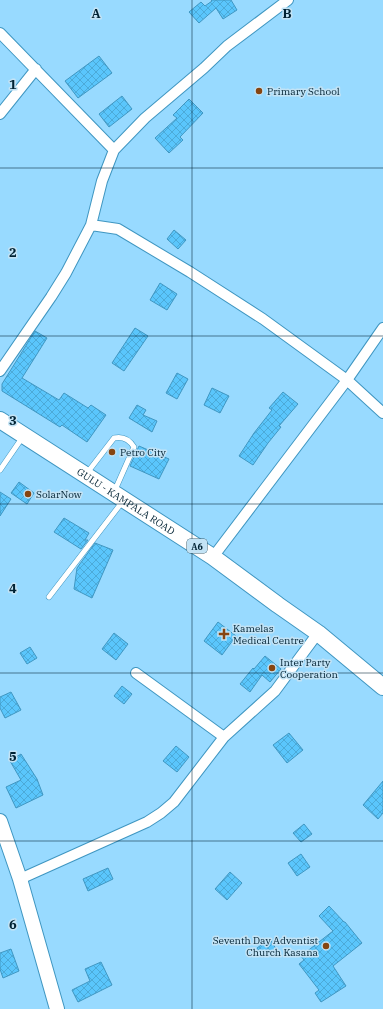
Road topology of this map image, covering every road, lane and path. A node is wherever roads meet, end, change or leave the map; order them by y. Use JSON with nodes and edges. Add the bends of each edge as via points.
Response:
{"nodes":[{"id":1,"x":288,"y":0,"type":"edge"},
{"id":2,"x":0,"y":33,"type":"edge"},
{"id":3,"x":36,"y":69,"type":"junction"},
{"id":4,"x":0,"y":114,"type":"edge"},
{"id":5,"x":114,"y":150,"type":"junction"},
{"id":6,"x":92,"y":225,"type":"junction"},
{"id":7,"x":383,"y":328,"type":"edge"},
{"id":8,"x":0,"y":371,"type":"edge"},
{"id":9,"x":347,"y":380,"type":"junction"},
{"id":10,"x":383,"y":413,"type":"edge"},
{"id":11,"x":0,"y":420,"type":"edge"},
{"id":12,"x":24,"y":435,"type":"junction"},
{"id":13,"x":0,"y":470,"type":"edge"},
{"id":14,"x":85,"y":475,"type":"junction"},
{"id":15,"x":119,"y":496,"type":"junction"},
{"id":16,"x":213,"y":557,"type":"junction"},
{"id":17,"x":49,"y":597,"type":"dead end"},
{"id":18,"x":318,"y":633,"type":"junction"},
{"id":19,"x":136,"y":673,"type":"dead end"},
{"id":20,"x":383,"y":687,"type":"edge"},
{"id":21,"x":224,"y":737,"type":"junction"},
{"id":22,"x":0,"y":821,"type":"edge"},
{"id":23,"x":20,"y":879,"type":"junction"},
{"id":24,"x":56,"y":1009,"type":"edge"}],
"edges":[{"from":1,"to":5,"type":"street","via":[[227,46],[144,118]]},
{"from":2,"to":3,"type":"street"},
{"from":3,"to":4,"type":"street"},
{"from":3,"to":5,"type":"street"},
{"from":5,"to":6,"type":"street","via":[[102,181]]},
{"from":6,"to":8,"type":"street","via":[[51,297]]},
{"from":6,"to":9,"type":"street","via":[[118,229],[148,247],[263,319]]},
{"from":7,"to":9,"type":"street"},
{"from":9,"to":10,"type":"street"},
{"from":9,"to":16,"type":"street"},
{"from":11,"to":12,"type":"main road","name":"GULU - KAMPALA ROAD","number":"A6"},
{"from":12,"to":13,"type":"lane"},
{"from":12,"to":14,"type":"main road","name":"GULU - KAMPALA ROAD","number":"A6"},
{"from":14,"to":15,"type":"main road","name":"GULU - KAMPALA ROAD","number":"A6"},
{"from":14,"to":15,"type":"lane","via":[[114,438],[121,437],[130,441],[134,447]]},
{"from":15,"to":16,"type":"main road","name":"GULU - KAMPALA ROAD","number":"A6"},
{"from":15,"to":17,"type":"lane"},
{"from":16,"to":18,"type":"main road","name":"GULU - KAMPALA ROAD","number":"A6"},
{"from":18,"to":20,"type":"main road","name":"GULU - KAMPALA ROAD","number":"A6"},
{"from":18,"to":21,"type":"street","via":[[275,691]]},
{"from":19,"to":21,"type":"street"},
{"from":21,"to":23,"type":"street","via":[[174,802],[161,813],[147,822]]},
{"from":22,"to":23,"type":"street"},
{"from":23,"to":24,"type":"street"}]}
